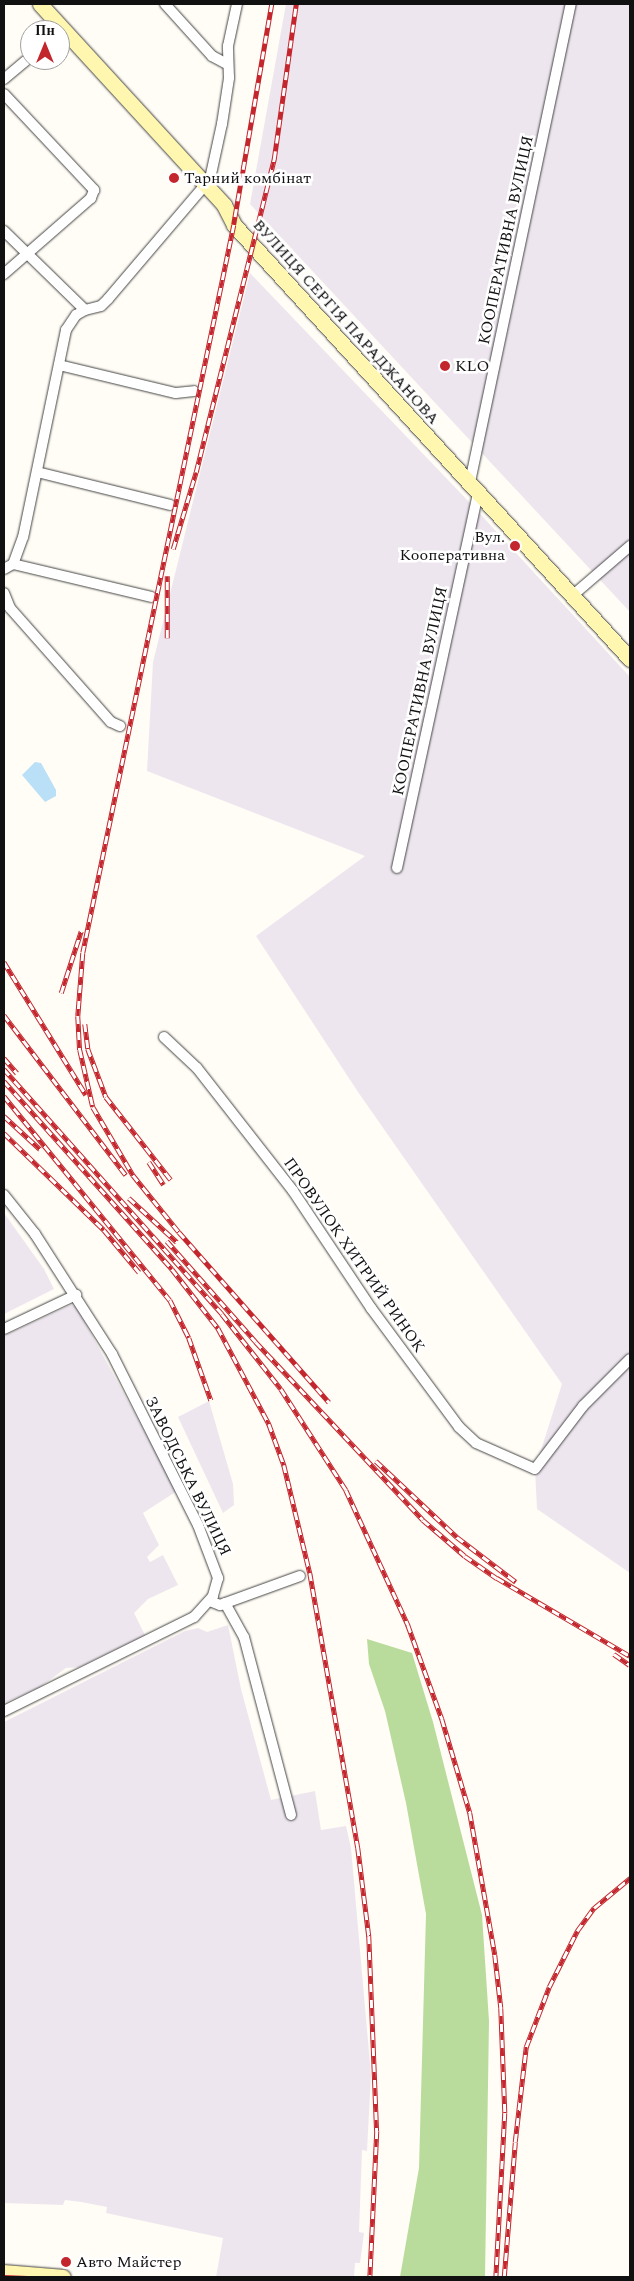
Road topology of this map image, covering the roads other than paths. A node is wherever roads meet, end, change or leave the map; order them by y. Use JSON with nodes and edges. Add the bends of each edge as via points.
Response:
{"nodes":[{"id":1,"x":40,"y":4,"type":"edge"},
{"id":2,"x":164,"y":4,"type":"edge"},
{"id":3,"x":237,"y":4,"type":"edge"},
{"id":4,"x":571,"y":4,"type":"edge"},
{"id":5,"x":53,"y":20,"type":"edge"},
{"id":6,"x":70,"y":40,"type":"edge"},
{"id":7,"x":227,"y":64,"type":"junction"},
{"id":8,"x":20,"y":65,"type":"edge"},
{"id":9,"x":4,"y":79,"type":"edge"},
{"id":10,"x":4,"y":94,"type":"edge"},
{"id":11,"x":206,"y":186,"type":"junction"},
{"id":12,"x":4,"y":231,"type":"edge"},
{"id":13,"x":26,"y":255,"type":"junction"},
{"id":14,"x":4,"y":274,"type":"edge"},
{"id":15,"x":85,"y":310,"type":"junction"},
{"id":16,"x":59,"y":365,"type":"junction"},
{"id":17,"x":194,"y":391,"type":"dead end"},
{"id":18,"x":37,"y":472,"type":"junction"},
{"id":19,"x":474,"y":487,"type":"junction"},
{"id":20,"x":170,"y":505,"type":"dead end"},
{"id":21,"x":630,"y":546,"type":"edge"},
{"id":22,"x":8,"y":566,"type":"edge"},
{"id":23,"x":4,"y":593,"type":"edge"},
{"id":24,"x":572,"y":596,"type":"junction"},
{"id":25,"x":151,"y":597,"type":"dead end"},
{"id":26,"x":630,"y":659,"type":"edge"},
{"id":27,"x":120,"y":726,"type":"dead end"},
{"id":28,"x":397,"y":868,"type":"dead end"},
{"id":29,"x":164,"y":1037,"type":"dead end"},
{"id":30,"x":4,"y":1195,"type":"edge"},
{"id":31,"x":76,"y":1295,"type":"junction"},
{"id":32,"x":4,"y":1329,"type":"edge"},
{"id":33,"x":630,"y":1359,"type":"edge"},
{"id":34,"x":300,"y":1576,"type":"dead end"},
{"id":35,"x":210,"y":1601,"type":"junction"},
{"id":36,"x":225,"y":1603,"type":"junction"},
{"id":37,"x":4,"y":1711,"type":"edge"},
{"id":38,"x":291,"y":1815,"type":"dead end"},
{"id":39,"x":4,"y":2272,"type":"edge"},
{"id":40,"x":62,"y":2277,"type":"edge"}],
"edges":[{"from":1,"to":5,"type":"main road","name":"ВУЛИЦЯ СЕРГІЯ ПАРАДЖАНОВА"},
{"from":2,"to":7,"type":"street","via":[[212,56]]},
{"from":3,"to":7,"type":"street"},
{"from":4,"to":19,"type":"street","name":"КООПЕРАТИВНА ВУЛИЦЯ"},
{"from":6,"to":11,"type":"main road","name":"ВУЛИЦЯ СЕРГІЯ ПАРАДЖАНОВА"},
{"from":7,"to":11,"type":"street","via":[[229,78],[222,124]]},
{"from":8,"to":9,"type":"street"},
{"from":10,"to":13,"type":"street","via":[[94,190],[91,198]]},
{"from":11,"to":15,"type":"street","via":[[108,299],[101,306]]},
{"from":11,"to":19,"type":"main road","name":"ВУЛИЦЯ СЕРГІЯ ПАРАДЖАНОВА","via":[[224,205],[240,231]]},
{"from":12,"to":13,"type":"street"},
{"from":13,"to":14,"type":"street"},
{"from":13,"to":15,"type":"street"},
{"from":15,"to":16,"type":"street","via":[[69,323]]},
{"from":16,"to":17,"type":"street","via":[[176,393]]},
{"from":16,"to":18,"type":"street"},
{"from":18,"to":20,"type":"street"},
{"from":18,"to":22,"type":"street","via":[[23,538]]},
{"from":19,"to":24,"type":"main road","name":"ВУЛИЦЯ СЕРГІЯ ПАРАДЖАНОВА"},
{"from":19,"to":28,"type":"street","name":"КООПЕРАТИВНА ВУЛИЦЯ"},
{"from":21,"to":24,"type":"street"},
{"from":22,"to":25,"type":"street"},
{"from":23,"to":27,"type":"street","via":[[10,608],[110,722]]},
{"from":24,"to":26,"type":"main road","name":"ВУЛИЦЯ СЕРГІЯ ПАРАДЖАНОВА"},
{"from":29,"to":33,"type":"street","name":"ПРОВУЛОК ХИТРИЙ РИНОК","via":[[197,1068],[293,1191],[371,1308],[459,1426],[476,1443],[535,1469],[583,1406]]},
{"from":30,"to":31,"type":"street","name":"ЗАВОДСЬКА ВУЛИЦЯ"},
{"from":31,"to":32,"type":"street"},
{"from":31,"to":35,"type":"street","name":"ЗАВОДСЬКА ВУЛИЦЯ","via":[[112,1354],[198,1525],[218,1574]]},
{"from":34,"to":36,"type":"street"},
{"from":35,"to":36,"type":"street"},
{"from":35,"to":37,"type":"street","name":"ЗАВОДСЬКА ВУЛИЦЯ","via":[[194,1617]]},
{"from":36,"to":38,"type":"street","via":[[244,1637]]},
{"from":39,"to":40,"type":"main road"}]}
